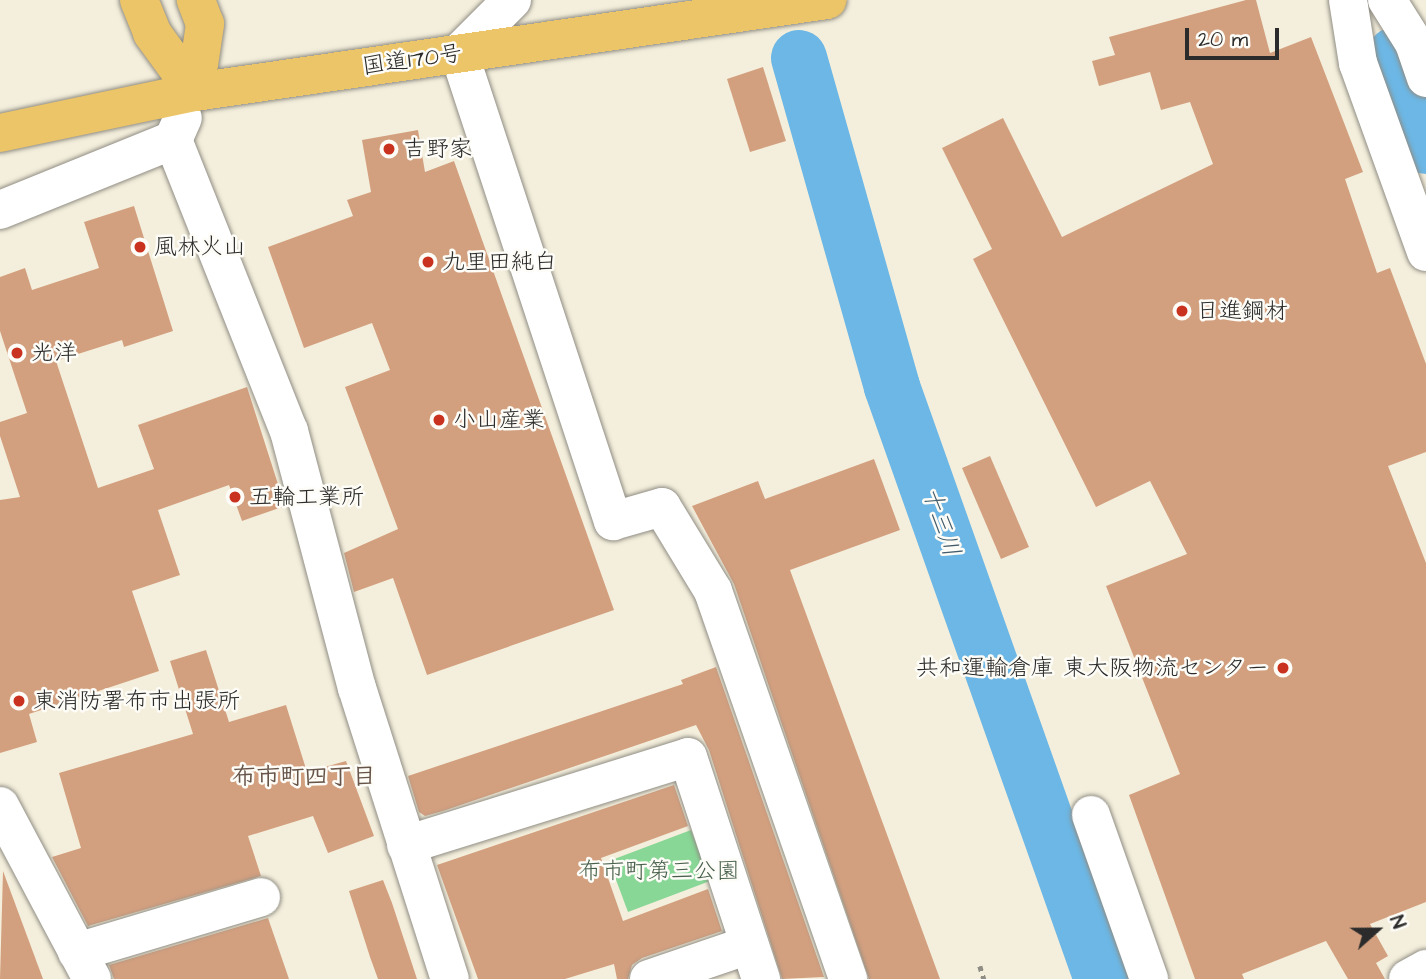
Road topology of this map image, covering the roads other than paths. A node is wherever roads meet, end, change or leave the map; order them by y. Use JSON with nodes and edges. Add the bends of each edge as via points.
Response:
{"nodes":[{"id":1,"x":139,"y":0,"type":"edge"},
{"id":2,"x":196,"y":0,"type":"edge"},
{"id":3,"x":512,"y":0,"type":"edge"},
{"id":4,"x":827,"y":0,"type":"edge"},
{"id":5,"x":1348,"y":0,"type":"edge"},
{"id":6,"x":1387,"y":0,"type":"edge"},
{"id":7,"x":459,"y":53,"type":"junction"},
{"id":8,"x":1426,"y":78,"type":"edge"},
{"id":9,"x":195,"y":92,"type":"junction"},
{"id":10,"x":0,"y":133,"type":"edge"},
{"id":11,"x":173,"y":140,"type":"junction"},
{"id":12,"x":0,"y":210,"type":"edge"},
{"id":13,"x":1426,"y":251,"type":"edge"},
{"id":14,"x":0,"y":806,"type":"edge"},
{"id":15,"x":1091,"y":815,"type":"dead end"},
{"id":16,"x":406,"y":845,"type":"junction"},
{"id":17,"x":13,"y":858,"type":"edge"},
{"id":18,"x":261,"y":897,"type":"dead end"},
{"id":19,"x":755,"y":962,"type":"edge"},
{"id":20,"x":84,"y":965,"type":"edge"},
{"id":21,"x":1426,"y":969,"type":"edge"},
{"id":22,"x":450,"y":979,"type":"edge"},
{"id":23,"x":649,"y":979,"type":"edge"},
{"id":24,"x":848,"y":979,"type":"edge"},
{"id":25,"x":1149,"y":979,"type":"edge"},
{"id":26,"x":1408,"y":979,"type":"edge"}],
"edges":[{"from":1,"to":9,"type":"main road","via":[[152,33]]},
{"from":2,"to":9,"type":"main road","via":[[205,24]]},
{"from":3,"to":7,"type":"street"},
{"from":4,"to":7,"type":"main road","name":"国道170号"},
{"from":5,"to":13,"type":"street","via":[[1359,63]]},
{"from":6,"to":8,"type":"street","via":[[1414,43]]},
{"from":7,"to":9,"type":"main road","name":"国道170号"},
{"from":7,"to":24,"type":"street","via":[[613,521],[662,507],[713,591]]},
{"from":9,"to":10,"type":"main road","name":"国道170号"},
{"from":9,"to":11,"type":"street"},
{"from":11,"to":12,"type":"street"},
{"from":11,"to":16,"type":"street","via":[[289,431],[357,688]]},
{"from":14,"to":17,"type":"street"},
{"from":15,"to":25,"type":"street"},
{"from":16,"to":19,"type":"street","via":[[688,757]]},
{"from":16,"to":22,"type":"street"},
{"from":17,"to":20,"type":"street"},
{"from":18,"to":20,"type":"street"},
{"from":19,"to":23,"type":"street"},
{"from":21,"to":26,"type":"street"}]}
